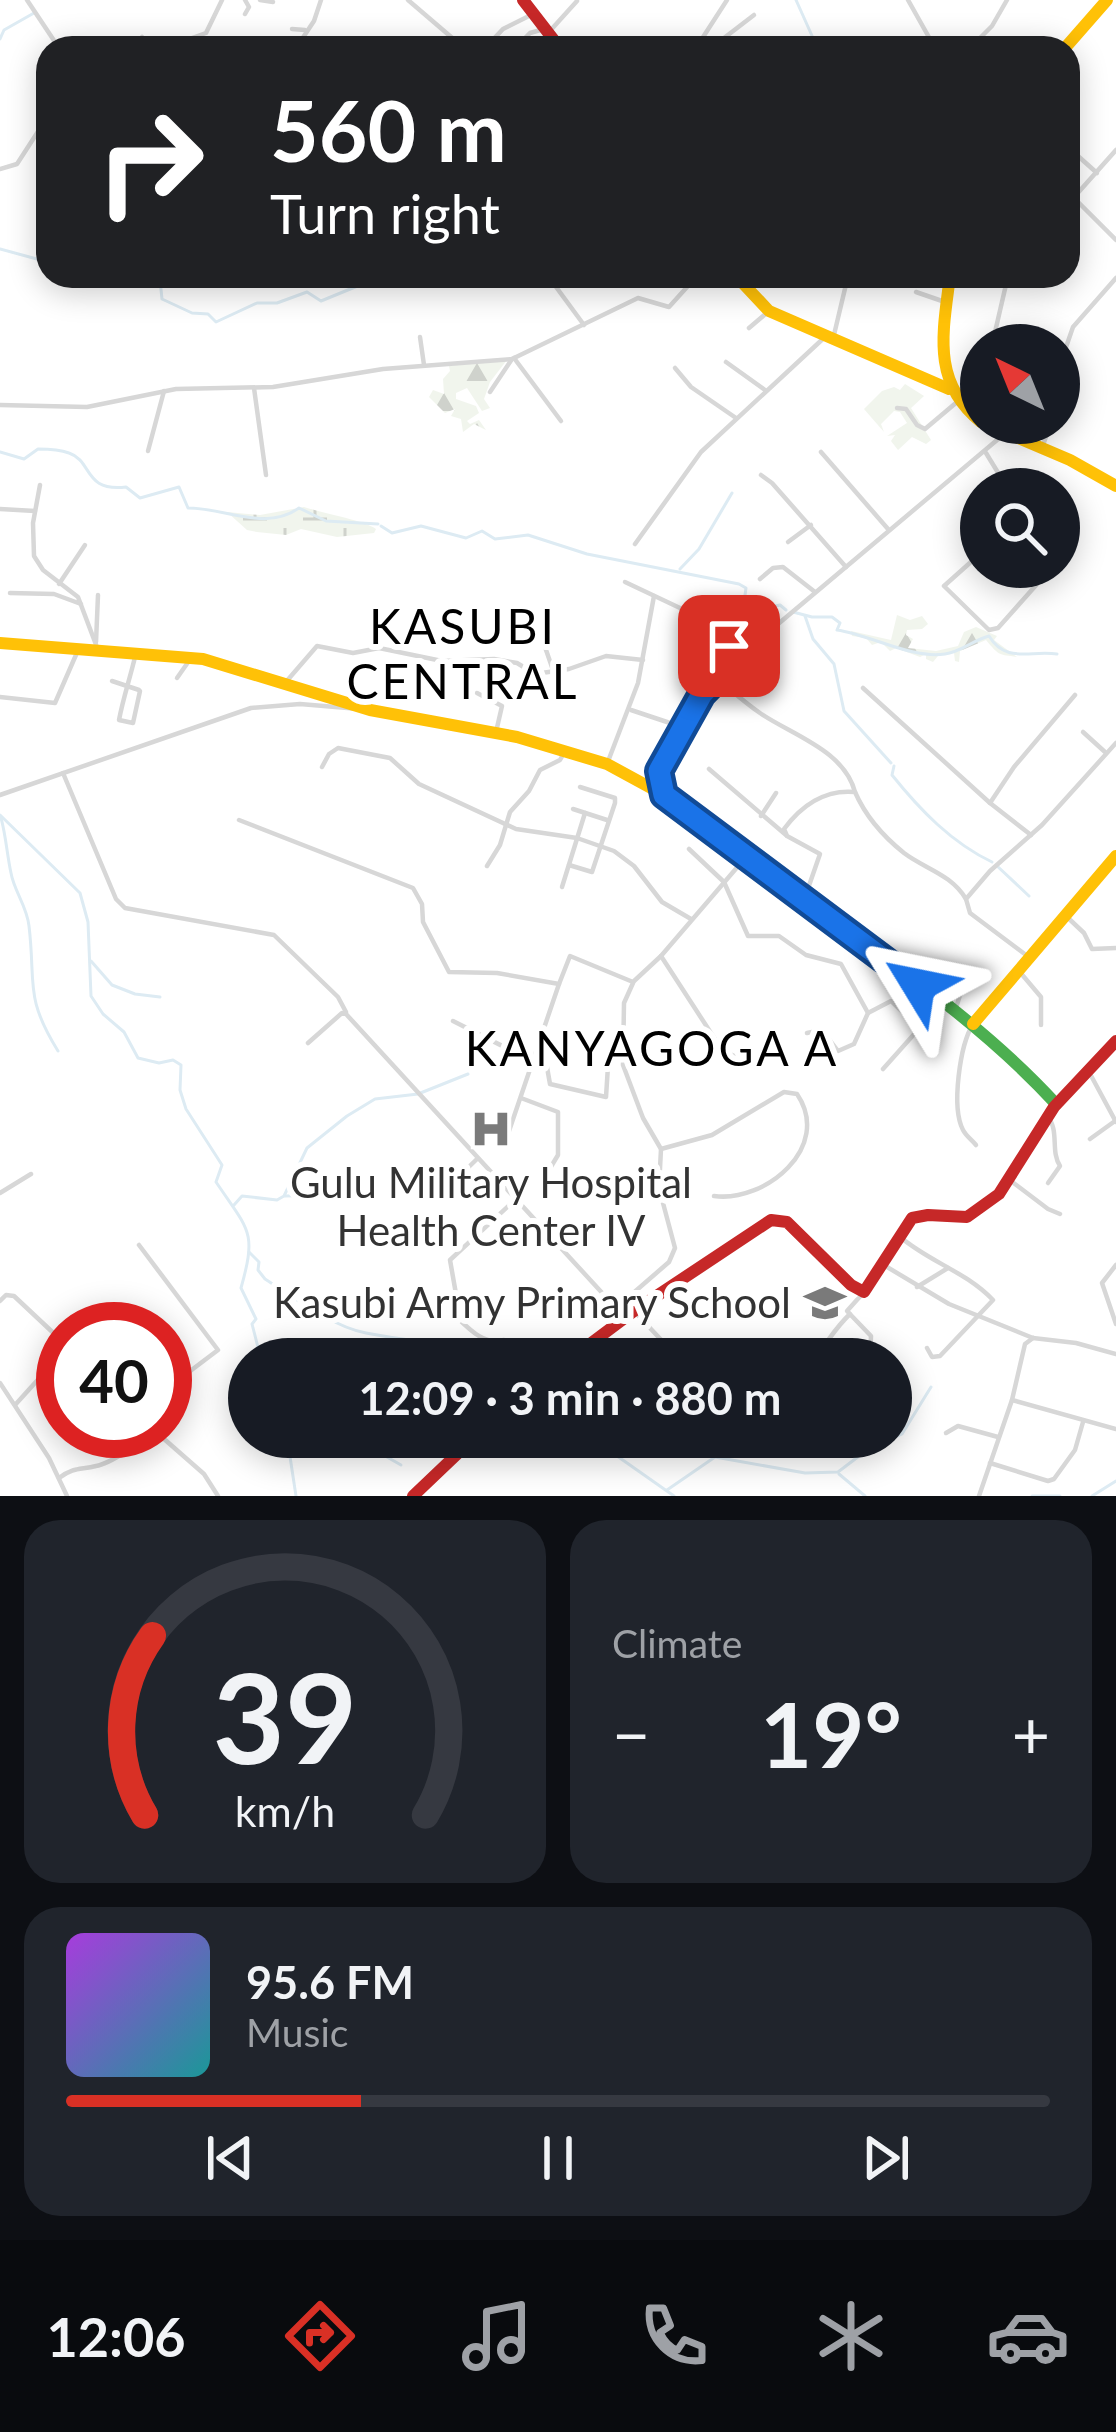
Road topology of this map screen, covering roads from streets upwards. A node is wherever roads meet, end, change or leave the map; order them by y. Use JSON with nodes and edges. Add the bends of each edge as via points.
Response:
{"nodes":[{"id":1,"x":26,"y":0,"type":"edge"},
{"id":2,"x":222,"y":0,"type":"edge"},
{"id":3,"x":245,"y":0,"type":"edge"},
{"id":4,"x":260,"y":0,"type":"edge"},
{"id":5,"x":321,"y":0,"type":"edge"},
{"id":6,"x":406,"y":0,"type":"edge"},
{"id":7,"x":523,"y":0,"type":"edge"},
{"id":8,"x":728,"y":0,"type":"edge"},
{"id":9,"x":908,"y":0,"type":"edge"},
{"id":10,"x":1007,"y":0,"type":"edge"},
{"id":11,"x":1107,"y":0,"type":"edge"},
{"id":12,"x":577,"y":1,"type":"edge"},
{"id":13,"x":273,"y":2,"type":"edge"},
{"id":14,"x":245,"y":14,"type":"dead end"},
{"id":15,"x":534,"y":14,"type":"junction"},
{"id":16,"x":754,"y":15,"type":"dead end"},
{"id":17,"x":292,"y":29,"type":"dead end"},
{"id":18,"x":305,"y":30,"type":"junction"},
{"id":19,"x":548,"y":31,"type":"junction"},
{"id":20,"x":51,"y":36,"type":"edge"},
{"id":21,"x":201,"y":36,"type":"edge"},
{"id":22,"x":302,"y":36,"type":"edge"},
{"id":23,"x":450,"y":36,"type":"edge"},
{"id":24,"x":496,"y":36,"type":"edge"},
{"id":25,"x":527,"y":36,"type":"edge"},
{"id":26,"x":552,"y":36,"type":"edge"},
{"id":27,"x":704,"y":36,"type":"edge"},
{"id":28,"x":727,"y":36,"type":"edge"},
{"id":29,"x":928,"y":36,"type":"edge"},
{"id":30,"x":982,"y":36,"type":"edge"},
{"id":31,"x":1076,"y":36,"type":"edge"},
{"id":32,"x":36,"y":135,"type":"edge"},
{"id":33,"x":1116,"y":150,"type":"edge"},
{"id":34,"x":1080,"y":158,"type":"edge"},
{"id":35,"x":0,"y":169,"type":"edge"},
{"id":36,"x":1097,"y":173,"type":"junction"},
{"id":37,"x":1080,"y":192,"type":"edge"},
{"id":38,"x":1080,"y":203,"type":"edge"},
{"id":39,"x":1116,"y":240,"type":"edge"},
{"id":40,"x":1116,"y":278,"type":"edge"},
{"id":41,"x":557,"y":288,"type":"edge"},
{"id":42,"x":686,"y":288,"type":"edge"},
{"id":43,"x":747,"y":288,"type":"edge"},
{"id":44,"x":845,"y":288,"type":"edge"},
{"id":45,"x":949,"y":288,"type":"edge"},
{"id":46,"x":1005,"y":288,"type":"edge"},
{"id":47,"x":916,"y":292,"type":"dead end"},
{"id":48,"x":948,"y":303,"type":"junction"},
{"id":49,"x":769,"y":311,"type":"junction"},
{"id":50,"x":997,"y":324,"type":"edge"},
{"id":51,"x":1075,"y":324,"type":"edge"},
{"id":52,"x":584,"y":325,"type":"junction"},
{"id":53,"x":749,"y":328,"type":"dead end"},
{"id":54,"x":420,"y":337,"type":"dead end"},
{"id":55,"x":830,"y":338,"type":"junction"},
{"id":56,"x":513,"y":359,"type":"junction"},
{"id":57,"x":726,"y":362,"type":"dead end"},
{"id":58,"x":424,"y":365,"type":"junction"},
{"id":59,"x":675,"y":368,"type":"dead end"},
{"id":60,"x":254,"y":388,"type":"junction"},
{"id":61,"x":949,"y":389,"type":"junction"},
{"id":62,"x":765,"y":390,"type":"junction"},
{"id":63,"x":164,"y":391,"type":"junction"},
{"id":64,"x":490,"y":392,"type":"dead end"},
{"id":65,"x":958,"y":402,"type":"joint"},
{"id":66,"x":0,"y":405,"type":"edge"},
{"id":67,"x":898,"y":408,"type":"dead end"},
{"id":68,"x":736,"y":418,"type":"junction"},
{"id":69,"x":561,"y":421,"type":"dead end"},
{"id":70,"x":993,"y":444,"type":"edge"},
{"id":71,"x":1026,"y":444,"type":"edge"},
{"id":72,"x":1043,"y":444,"type":"edge"},
{"id":73,"x":1041,"y":450,"type":"junction"},
{"id":74,"x":985,"y":451,"type":"junction"},
{"id":75,"x":148,"y":452,"type":"dead end"},
{"id":76,"x":821,"y":452,"type":"dead end"},
{"id":77,"x":995,"y":468,"type":"edge"},
{"id":78,"x":266,"y":475,"type":"dead end"},
{"id":79,"x":761,"y":475,"type":"dead end"},
{"id":80,"x":40,"y":485,"type":"dead end"},
{"id":81,"x":1116,"y":486,"type":"edge"},
{"id":82,"x":0,"y":508,"type":"edge"},
{"id":83,"x":35,"y":511,"type":"junction"},
{"id":84,"x":811,"y":526,"type":"junction"},
{"id":85,"x":888,"y":530,"type":"junction"},
{"id":86,"x":788,"y":542,"type":"dead end"},
{"id":87,"x":635,"y":544,"type":"dead end"},
{"id":88,"x":85,"y":545,"type":"dead end"},
{"id":89,"x":846,"y":567,"type":"junction"},
{"id":90,"x":960,"y":572,"type":"edge"},
{"id":91,"x":760,"y":579,"type":"dead end"},
{"id":92,"x":626,"y":582,"type":"dead end"},
{"id":93,"x":59,"y":584,"type":"junction"},
{"id":94,"x":1034,"y":588,"type":"edge"},
{"id":95,"x":815,"y":592,"type":"junction"},
{"id":96,"x":10,"y":593,"type":"dead end"},
{"id":97,"x":98,"y":595,"type":"dead end"},
{"id":98,"x":654,"y":596,"type":"junction"},
{"id":99,"x":82,"y":604,"type":"junction"},
{"id":100,"x":0,"y":643,"type":"edge"},
{"id":101,"x":97,"y":646,"type":"junction"},
{"id":102,"x":545,"y":647,"type":"dead end"},
{"id":103,"x":79,"y":648,"type":"junction"},
{"id":104,"x":136,"y":653,"type":"junction"},
{"id":105,"x":739,"y":656,"type":"junction"},
{"id":106,"x":191,"y":658,"type":"junction"},
{"id":107,"x":643,"y":660,"type":"junction"},
{"id":108,"x":554,"y":673,"type":"junction"},
{"id":109,"x":715,"y":677,"type":"junction"},
{"id":110,"x":177,"y":678,"type":"dead end"},
{"id":111,"x":112,"y":681,"type":"dead end"},
{"id":112,"x":285,"y":683,"type":"junction"},
{"id":113,"x":127,"y":686,"type":"junction"},
{"id":114,"x":863,"y":688,"type":"dead end"},
{"id":115,"x":477,"y":694,"type":"dead end"},
{"id":116,"x":1075,"y":695,"type":"dead end"},
{"id":117,"x":0,"y":698,"type":"edge"},
{"id":118,"x":370,"y":710,"type":"junction"},
{"id":119,"x":631,"y":710,"type":"junction"},
{"id":120,"x":682,"y":727,"type":"junction"},
{"id":121,"x":496,"y":732,"type":"junction"},
{"id":122,"x":1083,"y":732,"type":"dead end"},
{"id":123,"x":1116,"y":743,"type":"edge"},
{"id":124,"x":566,"y":750,"type":"junction"},
{"id":125,"x":1107,"y":754,"type":"junction"},
{"id":126,"x":607,"y":764,"type":"junction"},
{"id":127,"x":322,"y":766,"type":"dead end"},
{"id":128,"x":709,"y":769,"type":"dead end"},
{"id":129,"x":659,"y":771,"type":"junction"},
{"id":130,"x":63,"y":773,"type":"junction"},
{"id":131,"x":651,"y":786,"type":"junction"},
{"id":132,"x":580,"y":787,"type":"dead end"},
{"id":133,"x":854,"y":792,"type":"junction"},
{"id":134,"x":776,"y":793,"type":"dead end"},
{"id":135,"x":0,"y":795,"type":"edge"},
{"id":136,"x":664,"y":795,"type":"junction"},
{"id":137,"x":990,"y":803,"type":"junction"},
{"id":138,"x":573,"y":809,"type":"dead end"},
{"id":139,"x":585,"y":813,"type":"junction"},
{"id":140,"x":761,"y":816,"type":"junction"},
{"id":141,"x":239,"y":820,"type":"dead end"},
{"id":142,"x":609,"y":821,"type":"junction"},
{"id":143,"x":508,"y":824,"type":"junction"},
{"id":144,"x":1031,"y":835,"type":"junction"},
{"id":145,"x":787,"y":836,"type":"junction"},
{"id":146,"x":577,"y":838,"type":"junction"},
{"id":147,"x":601,"y":845,"type":"junction"},
{"id":148,"x":689,"y":849,"type":"dead end"},
{"id":149,"x":1116,"y":856,"type":"edge"},
{"id":150,"x":746,"y":857,"type":"junction"},
{"id":151,"x":569,"y":865,"type":"junction"},
{"id":152,"x":487,"y":866,"type":"dead end"},
{"id":153,"x":724,"y":882,"type":"junction"},
{"id":154,"x":562,"y":887,"type":"dead end"},
{"id":155,"x":966,"y":899,"type":"junction"},
{"id":156,"x":804,"y":902,"type":"junction"},
{"id":157,"x":1066,"y":916,"type":"junction"},
{"id":158,"x":691,"y":919,"type":"junction"},
{"id":159,"x":1116,"y":948,"type":"edge"},
{"id":160,"x":661,"y":956,"type":"junction"},
{"id":161,"x":1030,"y":958,"type":"junction"},
{"id":162,"x":1019,"y":971,"type":"junction"},
{"id":163,"x":633,"y":982,"type":"junction"},
{"id":164,"x":559,"y":984,"type":"junction"},
{"id":165,"x":961,"y":992,"type":"dead end"},
{"id":166,"x":955,"y":1011,"type":"junction"},
{"id":167,"x":868,"y":1012,"type":"junction"},
{"id":168,"x":349,"y":1017,"type":"junction"},
{"id":169,"x":453,"y":1021,"type":"dead end"},
{"id":170,"x":973,"y":1024,"type":"junction"},
{"id":171,"x":1041,"y":1025,"type":"dead end"},
{"id":172,"x":806,"y":1033,"type":"dead end"},
{"id":173,"x":1116,"y":1041,"type":"edge"},
{"id":174,"x":308,"y":1042,"type":"dead end"},
{"id":175,"x":538,"y":1046,"type":"junction"},
{"id":176,"x":622,"y":1052,"type":"junction"},
{"id":177,"x":748,"y":1053,"type":"dead end"},
{"id":178,"x":532,"y":1060,"type":"junction"},
{"id":179,"x":883,"y":1070,"type":"dead end"},
{"id":180,"x":1088,"y":1070,"type":"junction"},
{"id":181,"x":521,"y":1098,"type":"junction"},
{"id":182,"x":1052,"y":1110,"type":"junction"},
{"id":183,"x":1116,"y":1121,"type":"edge"},
{"id":184,"x":509,"y":1131,"type":"dead end"},
{"id":185,"x":1090,"y":1139,"type":"dead end"},
{"id":186,"x":976,"y":1145,"type":"dead end"},
{"id":187,"x":662,"y":1149,"type":"junction"},
{"id":188,"x":477,"y":1159,"type":"junction"},
{"id":189,"x":31,"y":1174,"type":"dead end"},
{"id":190,"x":543,"y":1180,"type":"dead end"},
{"id":191,"x":1011,"y":1181,"type":"junction"},
{"id":192,"x":1048,"y":1183,"type":"dead end"},
{"id":193,"x":445,"y":1190,"type":"dead end"},
{"id":194,"x":0,"y":1193,"type":"edge"},
{"id":195,"x":714,"y":1196,"type":"dead end"},
{"id":196,"x":516,"y":1199,"type":"junction"},
{"id":197,"x":1060,"y":1214,"type":"dead end"},
{"id":198,"x":899,"y":1236,"type":"junction"},
{"id":199,"x":139,"y":1245,"type":"dead end"},
{"id":200,"x":882,"y":1264,"type":"junction"},
{"id":201,"x":1116,"y":1265,"type":"edge"},
{"id":202,"x":948,"y":1268,"type":"junction"},
{"id":203,"x":917,"y":1287,"type":"junction"},
{"id":204,"x":864,"y":1292,"type":"junction"},
{"id":205,"x":422,"y":1296,"type":"dead end"},
{"id":206,"x":0,"y":1301,"type":"edge"},
{"id":207,"x":182,"y":1302,"type":"edge"},
{"id":208,"x":446,"y":1310,"type":"junction"},
{"id":209,"x":625,"y":1312,"type":"junction"},
{"id":210,"x":976,"y":1314,"type":"junction"},
{"id":211,"x":192,"y":1315,"type":"edge"},
{"id":212,"x":850,"y":1315,"type":"junction"},
{"id":213,"x":36,"y":1317,"type":"edge"},
{"id":214,"x":1116,"y":1324,"type":"edge"},
{"id":215,"x":1029,"y":1336,"type":"junction"},
{"id":216,"x":485,"y":1338,"type":"edge"},
{"id":217,"x":595,"y":1338,"type":"edge"},
{"id":218,"x":657,"y":1338,"type":"edge"},
{"id":219,"x":828,"y":1338,"type":"edge"},
{"id":220,"x":872,"y":1338,"type":"edge"},
{"id":221,"x":927,"y":1348,"type":"dead end"},
{"id":222,"x":1116,"y":1354,"type":"edge"},
{"id":223,"x":192,"y":1370,"type":"edge"},
{"id":224,"x":36,"y":1382,"type":"edge"},
{"id":225,"x":0,"y":1383,"type":"edge"},
{"id":226,"x":1012,"y":1400,"type":"junction"},
{"id":227,"x":15,"y":1405,"type":"junction"},
{"id":228,"x":1083,"y":1422,"type":"junction"},
{"id":229,"x":1116,"y":1429,"type":"edge"},
{"id":230,"x":946,"y":1433,"type":"dead end"},
{"id":231,"x":998,"y":1437,"type":"junction"},
{"id":232,"x":453,"y":1458,"type":"edge"},
{"id":233,"x":990,"y":1463,"type":"junction"},
{"id":234,"x":59,"y":1478,"type":"junction"},
{"id":235,"x":67,"y":1496,"type":"edge"},
{"id":236,"x":218,"y":1496,"type":"edge"},
{"id":237,"x":413,"y":1496,"type":"edge"},
{"id":238,"x":979,"y":1496,"type":"edge"}],
"edges":[{"from":1,"to":20,"type":"street"},
{"from":2,"to":21,"type":"street"},
{"from":3,"to":14,"type":"street"},
{"from":4,"to":13,"type":"street"},
{"from":5,"to":18,"type":"street"},
{"from":6,"to":23,"type":"street"},
{"from":7,"to":15,"type":"street"},
{"from":8,"to":27,"type":"street"},
{"from":9,"to":29,"type":"street"},
{"from":10,"to":30,"type":"street"},
{"from":11,"to":31,"type":"street"},
{"from":12,"to":19,"type":"street"},
{"from":15,"to":19,"type":"street"},
{"from":15,"to":24,"type":"street"},
{"from":16,"to":28,"type":"street"},
{"from":17,"to":18,"type":"street"},
{"from":18,"to":22,"type":"street"},
{"from":19,"to":25,"type":"street"},
{"from":19,"to":26,"type":"street"},
{"from":32,"to":35,"type":"street","via":[[17,164]]},
{"from":33,"to":36,"type":"street"},
{"from":34,"to":36,"type":"street"},
{"from":36,"to":37,"type":"street"},
{"from":38,"to":39,"type":"street"},
{"from":40,"to":51,"type":"street"},
{"from":41,"to":52,"type":"street"},
{"from":42,"to":52,"type":"street","via":[[669,308],[638,298]]},
{"from":43,"to":49,"type":"street"},
{"from":44,"to":55,"type":"street"},
{"from":45,"to":48,"type":"street"},
{"from":46,"to":50,"type":"street"},
{"from":47,"to":48,"type":"street"},
{"from":48,"to":61,"type":"street"},
{"from":49,"to":53,"type":"street"},
{"from":49,"to":55,"type":"street"},
{"from":52,"to":56,"type":"street"},
{"from":54,"to":58,"type":"street"},
{"from":55,"to":61,"type":"street"},
{"from":55,"to":62,"type":"street"},
{"from":56,"to":58,"type":"street"},
{"from":56,"to":64,"type":"street"},
{"from":56,"to":69,"type":"street"},
{"from":57,"to":62,"type":"street"},
{"from":58,"to":60,"type":"street"},
{"from":59,"to":68,"type":"street"},
{"from":60,"to":63,"type":"street"},
{"from":60,"to":78,"type":"street"},
{"from":61,"to":65,"type":"street"},
{"from":62,"to":68,"type":"street"},
{"from":63,"to":66,"type":"street","via":[[87,407]]},
{"from":63,"to":75,"type":"street"},
{"from":65,"to":67,"type":"street","via":[[925,429]]},
{"from":68,"to":87,"type":"street","via":[[682,474]]},
{"from":70,"to":74,"type":"street"},
{"from":71,"to":73,"type":"street"},
{"from":72,"to":73,"type":"street"},
{"from":73,"to":81,"type":"street"},
{"from":74,"to":77,"type":"street"},
{"from":74,"to":85,"type":"street"},
{"from":76,"to":85,"type":"street"},
{"from":79,"to":84,"type":"street"},
{"from":80,"to":83,"type":"street"},
{"from":82,"to":83,"type":"street"},
{"from":83,"to":93,"type":"street","via":[[34,556]]},
{"from":84,"to":86,"type":"street"},
{"from":84,"to":89,"type":"street"},
{"from":85,"to":89,"type":"street"},
{"from":88,"to":93,"type":"street"},
{"from":89,"to":95,"type":"street"},
{"from":90,"to":94,"type":"street","via":[[944,586],[986,628],[998,628]]},
{"from":91,"to":95,"type":"street","via":[[783,567]]},
{"from":92,"to":98,"type":"street"},
{"from":93,"to":99,"type":"street"},
{"from":95,"to":105,"type":"street"},
{"from":96,"to":99,"type":"street"},
{"from":97,"to":101,"type":"street"},
{"from":98,"to":105,"type":"street"},
{"from":98,"to":107,"type":"street"},
{"from":99,"to":101,"type":"street"},
{"from":100,"to":103,"type":"street"},
{"from":101,"to":103,"type":"street"},
{"from":101,"to":104,"type":"street"},
{"from":102,"to":108,"type":"street"},
{"from":103,"to":117,"type":"street","via":[[55,703]]},
{"from":104,"to":106,"type":"street"},
{"from":104,"to":113,"type":"street"},
{"from":105,"to":109,"type":"street"},
{"from":106,"to":110,"type":"street"},
{"from":106,"to":112,"type":"street"},
{"from":107,"to":108,"type":"street","via":[[598,657]]},
{"from":107,"to":119,"type":"street"},
{"from":108,"to":112,"type":"street","via":[[494,659],[442,662],[317,646]]},
{"from":109,"to":120,"type":"street"},
{"from":109,"to":133,"type":"street","via":[[823,751]]},
{"from":111,"to":113,"type":"street"},
{"from":112,"to":118,"type":"street"},
{"from":113,"to":113,"type":"street","via":[[140,691],[133,723],[119,720]]},
{"from":114,"to":137,"type":"street"},
{"from":115,"to":121,"type":"street","via":[[502,706]]},
{"from":116,"to":137,"type":"street"},
{"from":118,"to":121,"type":"street"},
{"from":118,"to":130,"type":"street","via":[[251,708]]},
{"from":119,"to":120,"type":"street"},
{"from":119,"to":126,"type":"street"},
{"from":120,"to":129,"type":"street"},
{"from":121,"to":124,"type":"street"},
{"from":122,"to":125,"type":"street"},
{"from":123,"to":125,"type":"street"},
{"from":124,"to":126,"type":"street"},
{"from":124,"to":143,"type":"street","via":[[540,770]]},
{"from":125,"to":144,"type":"street"},
{"from":126,"to":131,"type":"street"},
{"from":127,"to":143,"type":"street","via":[[338,748],[390,758],[419,784]]},
{"from":128,"to":140,"type":"street"},
{"from":129,"to":131,"type":"street"},
{"from":129,"to":136,"type":"street"},
{"from":130,"to":135,"type":"street"},
{"from":130,"to":168,"type":"street","via":[[125,908],[274,935]]},
{"from":131,"to":136,"type":"street"},
{"from":132,"to":142,"type":"street","via":[[615,798]]},
{"from":133,"to":145,"type":"street","via":[[805,806],[785,826]]},
{"from":133,"to":155,"type":"street","via":[[903,852]]},
{"from":134,"to":140,"type":"street"},
{"from":136,"to":150,"type":"street"},
{"from":137,"to":144,"type":"street"},
{"from":138,"to":139,"type":"street"},
{"from":139,"to":142,"type":"street"},
{"from":139,"to":146,"type":"street"},
{"from":140,"to":145,"type":"street"},
{"from":141,"to":164,"type":"street","via":[[413,889],[449,972]]},
{"from":142,"to":147,"type":"street"},
{"from":143,"to":146,"type":"street"},
{"from":143,"to":152,"type":"street"},
{"from":144,"to":155,"type":"street"},
{"from":145,"to":156,"type":"street","via":[[820,854]]},
{"from":146,"to":147,"type":"street"},
{"from":146,"to":151,"type":"street"},
{"from":147,"to":151,"type":"street","via":[[592,872]]},
{"from":147,"to":158,"type":"street"},
{"from":148,"to":153,"type":"street"},
{"from":149,"to":157,"type":"street"},
{"from":150,"to":153,"type":"street"},
{"from":150,"to":156,"type":"street"},
{"from":151,"to":154,"type":"street"},
{"from":153,"to":158,"type":"street"},
{"from":153,"to":167,"type":"street","via":[[748,936],[779,936],[806,955],[841,964]]},
{"from":155,"to":161,"type":"street","via":[[970,913]]},
{"from":156,"to":166,"type":"street"},
{"from":157,"to":159,"type":"street","via":[[1094,950]]},
{"from":157,"to":161,"type":"street"},
{"from":158,"to":160,"type":"street"},
{"from":160,"to":163,"type":"street"},
{"from":160,"to":177,"type":"street","via":[[722,1049]]},
{"from":161,"to":162,"type":"street"},
{"from":162,"to":170,"type":"street"},
{"from":162,"to":171,"type":"street","via":[[1041,997]]},
{"from":163,"to":164,"type":"street","via":[[570,956]]},
{"from":163,"to":176,"type":"street"},
{"from":164,"to":175,"type":"street"},
{"from":165,"to":166,"type":"street"},
{"from":166,"to":170,"type":"street"},
{"from":167,"to":172,"type":"street","via":[[843,1052],[821,1030]]},
{"from":167,"to":179,"type":"street","via":[[891,1000],[916,1024]]},
{"from":168,"to":174,"type":"street","via":[[342,1013]]},
{"from":168,"to":188,"type":"street"},
{"from":169,"to":178,"type":"street"},
{"from":170,"to":182,"type":"street"},
{"from":170,"to":186,"type":"street","via":[[962,1044],[959,1102],[961,1125]]},
{"from":173,"to":180,"type":"street"},
{"from":175,"to":176,"type":"street","via":[[550,1084],[605,1096],[609,1063]]},
{"from":175,"to":178,"type":"street"},
{"from":176,"to":187,"type":"street","via":[[630,1088]]},
{"from":178,"to":181,"type":"street"},
{"from":180,"to":182,"type":"street"},
{"from":180,"to":183,"type":"street"},
{"from":181,"to":184,"type":"street"},
{"from":181,"to":190,"type":"street","via":[[558,1112],[556,1159]]},
{"from":182,"to":191,"type":"street"},
{"from":182,"to":192,"type":"street","via":[[1060,1166]]},
{"from":183,"to":185,"type":"street"},
{"from":187,"to":195,"type":"street","via":[[712,1135],[784,1092],[797,1094],[806,1130],[789,1170],[749,1192]]},
{"from":187,"to":209,"type":"street","via":[[659,1188],[675,1250]]},
{"from":188,"to":193,"type":"street"},
{"from":188,"to":196,"type":"street"},
{"from":189,"to":194,"type":"street"},
{"from":191,"to":197,"type":"street"},
{"from":191,"to":198,"type":"street","via":[[975,1214],[918,1214]]},
{"from":196,"to":208,"type":"street","via":[[451,1259],[456,1291]]},
{"from":196,"to":209,"type":"street"},
{"from":198,"to":200,"type":"street"},
{"from":198,"to":202,"type":"street"},
{"from":199,"to":207,"type":"street"},
{"from":200,"to":203,"type":"street"},
{"from":200,"to":204,"type":"street"},
{"from":201,"to":214,"type":"street","via":[[1102,1280]]},
{"from":202,"to":203,"type":"street"},
{"from":202,"to":210,"type":"street","via":[[993,1300]]},
{"from":203,"to":210,"type":"street"},
{"from":204,"to":209,"type":"street","via":[[777,1219]]},
{"from":204,"to":212,"type":"street"},
{"from":205,"to":208,"type":"street"},
{"from":206,"to":213,"type":"street","via":[[14,1296]]},
{"from":208,"to":216,"type":"street"},
{"from":209,"to":217,"type":"street"},
{"from":209,"to":218,"type":"street"},
{"from":210,"to":215,"type":"street"},
{"from":210,"to":221,"type":"street","via":[[940,1356]]},
{"from":211,"to":223,"type":"street","via":[[218,1350]]},
{"from":212,"to":219,"type":"street"},
{"from":212,"to":220,"type":"street"},
{"from":215,"to":222,"type":"street"},
{"from":215,"to":226,"type":"street"},
{"from":224,"to":227,"type":"street"},
{"from":225,"to":227,"type":"street"},
{"from":226,"to":228,"type":"street"},
{"from":226,"to":231,"type":"street"},
{"from":227,"to":234,"type":"street"},
{"from":228,"to":229,"type":"street"},
{"from":228,"to":233,"type":"street","via":[[1054,1479]]},
{"from":230,"to":231,"type":"street","via":[[958,1426]]},
{"from":231,"to":233,"type":"street"},
{"from":232,"to":237,"type":"street"},
{"from":233,"to":238,"type":"street"},
{"from":234,"to":235,"type":"street"},
{"from":234,"to":236,"type":"street","via":[[120,1457],[155,1431]]}]}
